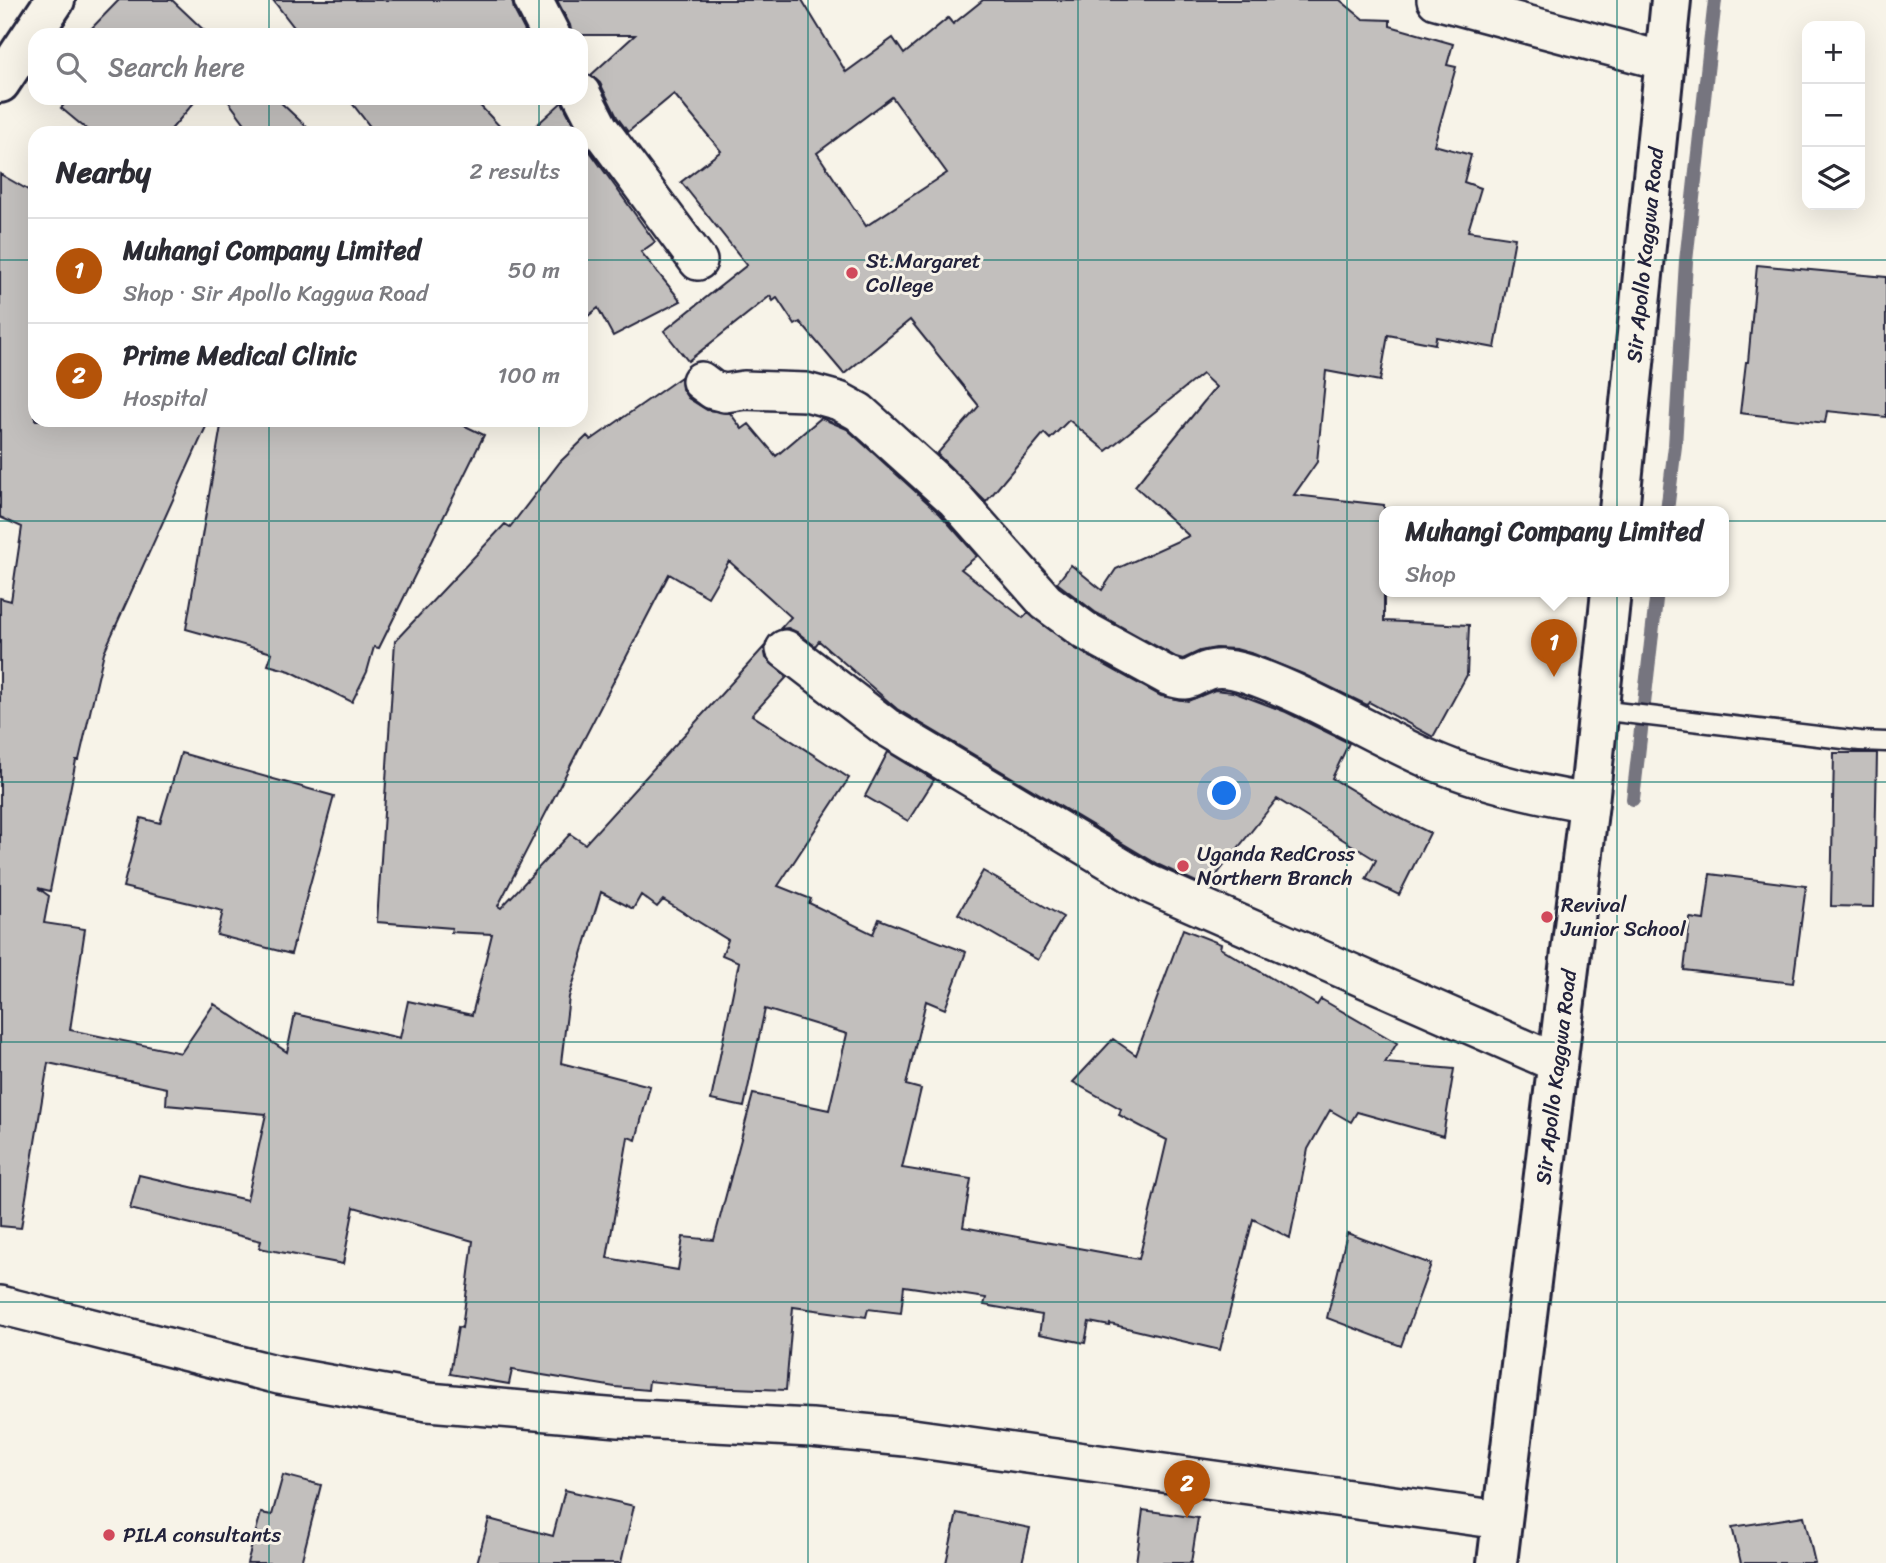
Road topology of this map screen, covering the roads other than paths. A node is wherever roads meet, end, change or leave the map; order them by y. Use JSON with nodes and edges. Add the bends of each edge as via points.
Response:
{"nodes":[{"id":1,"x":55,"y":0,"type":"edge"},
{"id":2,"x":533,"y":0,"type":"edge"},
{"id":3,"x":1436,"y":0,"type":"edge"},
{"id":4,"x":1671,"y":0,"type":"edge"},
{"id":5,"x":36,"y":28,"type":"edge"},
{"id":6,"x":547,"y":28,"type":"edge"},
{"id":7,"x":28,"y":41,"type":"edge"},
{"id":8,"x":1664,"y":61,"type":"junction"},
{"id":9,"x":0,"y":83,"type":"edge"},
{"id":10,"x":587,"y":105,"type":"edge"},
{"id":11,"x":698,"y":261,"type":"dead end"},
{"id":12,"x":701,"y":381,"type":"dead end"},
{"id":13,"x":1620,"y":506,"type":"edge"},
{"id":14,"x":1610,"y":597,"type":"edge"},
{"id":15,"x":785,"y":649,"type":"dead end"},
{"id":16,"x":1599,"y":710,"type":"junction"},
{"id":17,"x":1886,"y":742,"type":"edge"},
{"id":18,"x":1589,"y":803,"type":"junction"},
{"id":19,"x":1557,"y":1063,"type":"junction"},
{"id":20,"x":0,"y":1305,"type":"edge"},
{"id":21,"x":1501,"y":1520,"type":"junction"},
{"id":22,"x":1497,"y":1563,"type":"edge"}],
"edges":[{"from":1,"to":5,"type":"main road"},
{"from":2,"to":6,"type":"street"},
{"from":3,"to":8,"type":"street"},
{"from":4,"to":8,"type":"main road","name":"Sir Apollo Kaggwa Road"},
{"from":7,"to":9,"type":"main road"},
{"from":8,"to":13,"type":"main road","name":"Sir Apollo Kaggwa Road"},
{"from":10,"to":11,"type":"street","via":[[599,128]]},
{"from":12,"to":18,"type":"street","via":[[725,393],[806,392],[859,412],[955,499],[1046,602],[1084,630],[1168,676],[1182,682],[1208,670],[1244,673],[1431,760],[1505,787]]},
{"from":14,"to":16,"type":"main road","name":"Sir Apollo Kaggwa Road"},
{"from":15,"to":19,"type":"street","via":[[885,726],[1149,884]]},
{"from":16,"to":17,"type":"lane"},
{"from":16,"to":18,"type":"main road","name":"Sir Apollo Kaggwa Road"},
{"from":18,"to":19,"type":"main road","name":"Sir Apollo Kaggwa Road"},
{"from":19,"to":21,"type":"main road","name":"Sir Apollo Kaggwa Road"},
{"from":20,"to":21,"type":"street","via":[[279,1375],[428,1402],[905,1437]]},
{"from":21,"to":22,"type":"main road","name":"Sir Apollo Kaggwa Road"}]}
